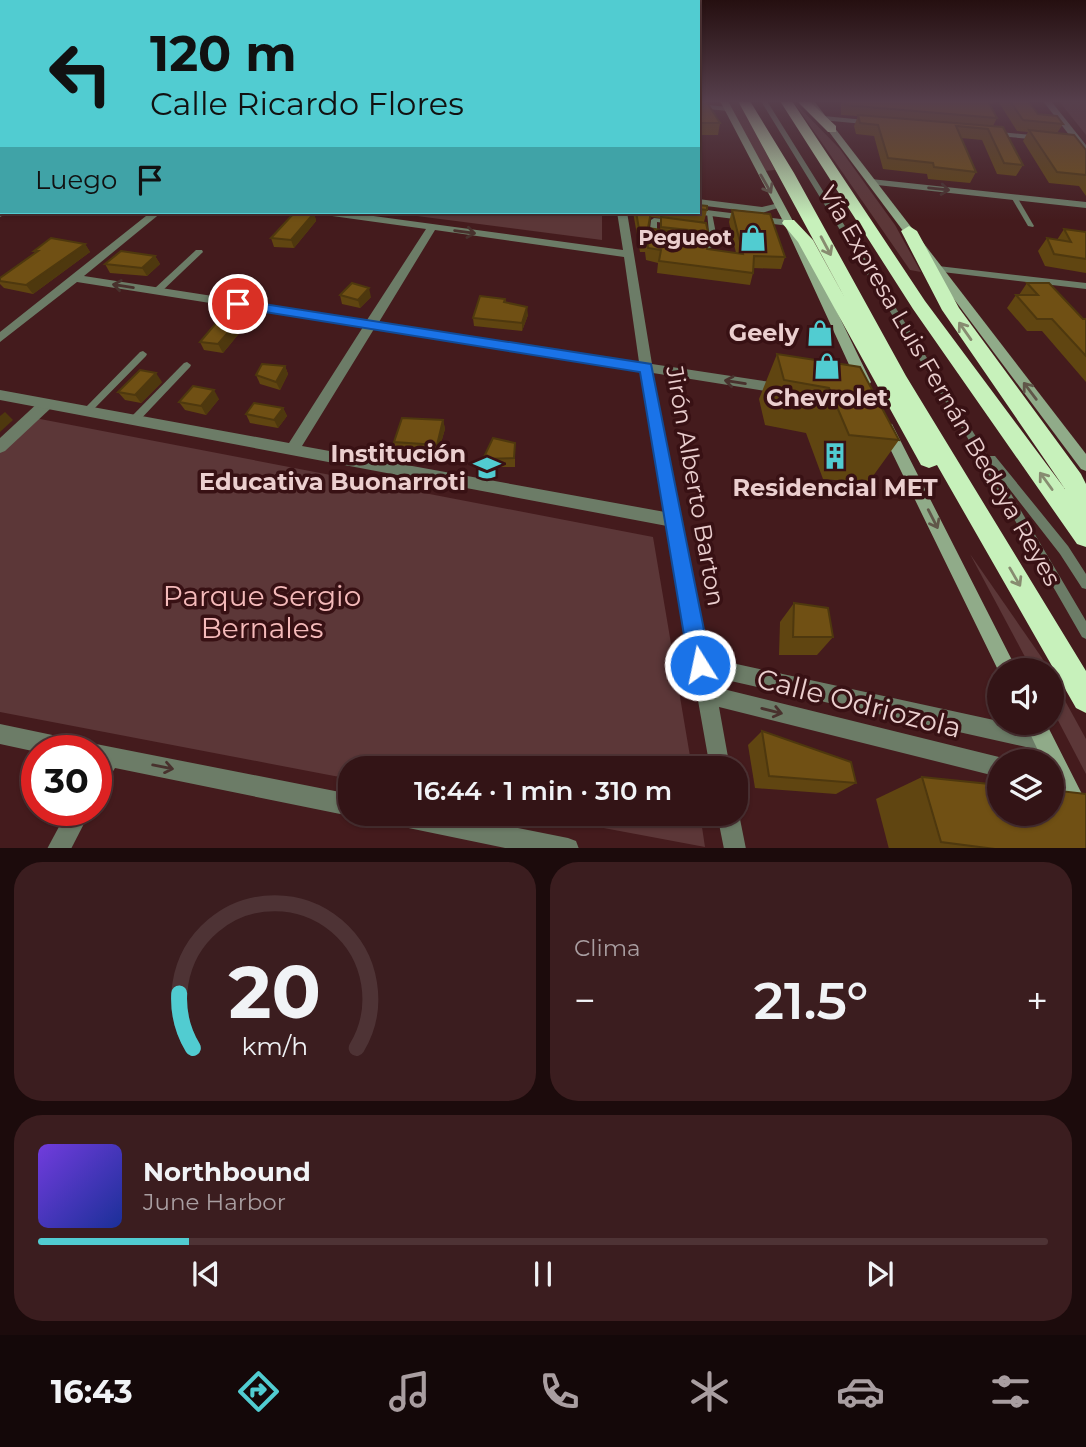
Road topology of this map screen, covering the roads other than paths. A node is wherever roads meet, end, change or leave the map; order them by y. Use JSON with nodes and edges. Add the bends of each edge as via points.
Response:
{"nodes":[{"id":1,"x":749,"y":141,"type":"edge"},
{"id":2,"x":761,"y":141,"type":"edge"},
{"id":3,"x":788,"y":141,"type":"edge"},
{"id":4,"x":812,"y":141,"type":"edge"},
{"id":5,"x":841,"y":141,"type":"edge"},
{"id":6,"x":1074,"y":141,"type":"edge"},
{"id":7,"x":1079,"y":141,"type":"joint"},
{"id":8,"x":1086,"y":151,"type":"edge"},
{"id":9,"x":872,"y":182,"type":"junction"},
{"id":10,"x":1014,"y":197,"type":"junction"},
{"id":11,"x":700,"y":202,"type":"edge"},
{"id":12,"x":1086,"y":205,"type":"edge"},
{"id":13,"x":704,"y":212,"type":"edge"},
{"id":14,"x":154,"y":214,"type":"edge"},
{"id":15,"x":338,"y":214,"type":"edge"},
{"id":16,"x":622,"y":214,"type":"edge"},
{"id":17,"x":784,"y":215,"type":"junction"},
{"id":18,"x":684,"y":224,"type":"edge"},
{"id":19,"x":697,"y":225,"type":"edge"},
{"id":20,"x":1031,"y":226,"type":"dead end"},
{"id":21,"x":432,"y":227,"type":"junction"},
{"id":22,"x":710,"y":227,"type":"junction"},
{"id":23,"x":909,"y":231,"type":"junction"},
{"id":24,"x":668,"y":242,"type":"edge"},
{"id":25,"x":681,"y":244,"type":"edge"},
{"id":26,"x":199,"y":252,"type":"dead end"},
{"id":27,"x":627,"y":254,"type":"junction"},
{"id":28,"x":938,"y":269,"type":"junction"},
{"id":29,"x":74,"y":278,"type":"junction"},
{"id":30,"x":1086,"y":286,"type":"edge"},
{"id":31,"x":157,"y":291,"type":"junction"},
{"id":32,"x":372,"y":325,"type":"junction"},
{"id":33,"x":0,"y":338,"type":"edge"},
{"id":34,"x":143,"y":354,"type":"dead end"},
{"id":35,"x":187,"y":365,"type":"dead end"},
{"id":36,"x":646,"y":368,"type":"junction"},
{"id":37,"x":797,"y":391,"type":"edge"},
{"id":38,"x":869,"y":392,"type":"edge"},
{"id":39,"x":0,"y":395,"type":"edge"},
{"id":40,"x":46,"y":404,"type":"junction"},
{"id":41,"x":87,"y":411,"type":"junction"},
{"id":42,"x":881,"y":416,"type":"edge"},
{"id":43,"x":134,"y":420,"type":"junction"},
{"id":44,"x":970,"y":434,"type":"junction"},
{"id":45,"x":0,"y":447,"type":"edge"},
{"id":46,"x":292,"y":450,"type":"junction"},
{"id":47,"x":1086,"y":465,"type":"edge"},
{"id":48,"x":1086,"y":509,"type":"edge"},
{"id":49,"x":980,"y":518,"type":"junction"},
{"id":50,"x":676,"y":522,"type":"junction"},
{"id":51,"x":1086,"y":536,"type":"edge"},
{"id":52,"x":1086,"y":584,"type":"edge"},
{"id":53,"x":1086,"y":633,"type":"edge"},
{"id":54,"x":1003,"y":658,"type":"edge"},
{"id":55,"x":700,"y":665,"type":"junction"},
{"id":56,"x":705,"y":694,"type":"junction"},
{"id":57,"x":1086,"y":698,"type":"edge"},
{"id":58,"x":987,"y":722,"type":"edge"},
{"id":59,"x":0,"y":734,"type":"edge"},
{"id":60,"x":21,"y":738,"type":"edge"},
{"id":61,"x":717,"y":756,"type":"edge"},
{"id":62,"x":112,"y":757,"type":"edge"},
{"id":63,"x":987,"y":764,"type":"edge"},
{"id":64,"x":1064,"y":790,"type":"edge"},
{"id":65,"x":338,"y":803,"type":"edge"},
{"id":66,"x":1086,"y":825,"type":"edge"},
{"id":67,"x":71,"y":826,"type":"edge"},
{"id":68,"x":454,"y":826,"type":"edge"},
{"id":69,"x":730,"y":826,"type":"edge"},
{"id":70,"x":59,"y":848,"type":"edge"},
{"id":71,"x":563,"y":848,"type":"edge"},
{"id":72,"x":735,"y":848,"type":"edge"}],
"edges":[{"from":1,"to":17,"type":"main road","one_way":true},
{"from":2,"to":49,"type":"highway","name":"Vía Expresa Luis Fernán Bedoya Reyes","one_way":true,"via":[[787,173],[897,378]]},
{"from":3,"to":44,"type":"lane"},
{"from":51,"to":4,"type":"highway","name":"Vía Expresa Luis Fernán Bedoya Reyes","one_way":true,"via":[[919,305]]},
{"from":5,"to":9,"type":"main road"},
{"from":6,"to":7,"type":"street"},
{"from":7,"to":8,"type":"street"},
{"from":9,"to":10,"type":"street","one_way":true},
{"from":9,"to":23,"type":"main road"},
{"from":10,"to":12,"type":"street"},
{"from":10,"to":20,"type":"lane"},
{"from":11,"to":17,"type":"street"},
{"from":13,"to":17,"type":"street"},
{"from":13,"to":22,"type":"lane"},
{"from":14,"to":29,"type":"street"},
{"from":15,"to":21,"type":"street"},
{"from":16,"to":27,"type":"street","name":"Jirón Alberto Barton"},
{"from":17,"to":38,"type":"main road"},
{"from":17,"to":49,"type":"highway","via":[[805,240],[944,484]]},
{"from":18,"to":24,"type":"lane","via":[[652,222],[653,240]]},
{"from":19,"to":22,"type":"lane"},
{"from":21,"to":27,"type":"street","one_way":true},
{"from":21,"to":32,"type":"street"},
{"from":22,"to":25,"type":"lane","via":[[713,246]]},
{"from":23,"to":28,"type":"main road"},
{"from":48,"to":23,"type":"highway","one_way":true,"via":[[1073,481],[951,310]]},
{"from":26,"to":31,"type":"lane"},
{"from":27,"to":36,"type":"street","name":"Jirón Alberto Barton"},
{"from":28,"to":30,"type":"street"},
{"from":47,"to":28,"type":"main road","one_way":true},
{"from":31,"to":29,"type":"street","one_way":true},
{"from":29,"to":33,"type":"street"},
{"from":31,"to":32,"type":"street"},
{"from":32,"to":36,"type":"street"},
{"from":32,"to":46,"type":"street"},
{"from":34,"to":41,"type":"lane"},
{"from":35,"to":43,"type":"lane"},
{"from":37,"to":36,"type":"street","one_way":true},
{"from":36,"to":50,"type":"street","name":"Jirón Alberto Barton"},
{"from":39,"to":40,"type":"street"},
{"from":40,"to":41,"type":"street"},
{"from":40,"to":45,"type":"street"},
{"from":41,"to":43,"type":"street"},
{"from":42,"to":54,"type":"main road","one_way":true},
{"from":43,"to":46,"type":"street"},
{"from":44,"to":52,"type":"lane"},
{"from":44,"to":53,"type":"lane"},
{"from":46,"to":50,"type":"street"},
{"from":49,"to":57,"type":"highway","name":"Vía Expresa Luis Fernán Bedoya Reyes","one_way":true},
{"from":50,"to":55,"type":"street","name":"Jirón Alberto Barton"},
{"from":55,"to":56,"type":"street","name":"Jirón Alberto Barton"},
{"from":55,"to":58,"type":"street","name":"Calle Odriozola"},
{"from":56,"to":61,"type":"street","name":"Jirón Alberto Barton"},
{"from":56,"to":63,"type":"street","name":"Calle Odriozola","one_way":true},
{"from":59,"to":60,"type":"street"},
{"from":62,"to":65,"type":"street","one_way":true},
{"from":64,"to":66,"type":"main road"},
{"from":67,"to":70,"type":"street"},
{"from":68,"to":71,"type":"street"},
{"from":69,"to":72,"type":"street"}]}
